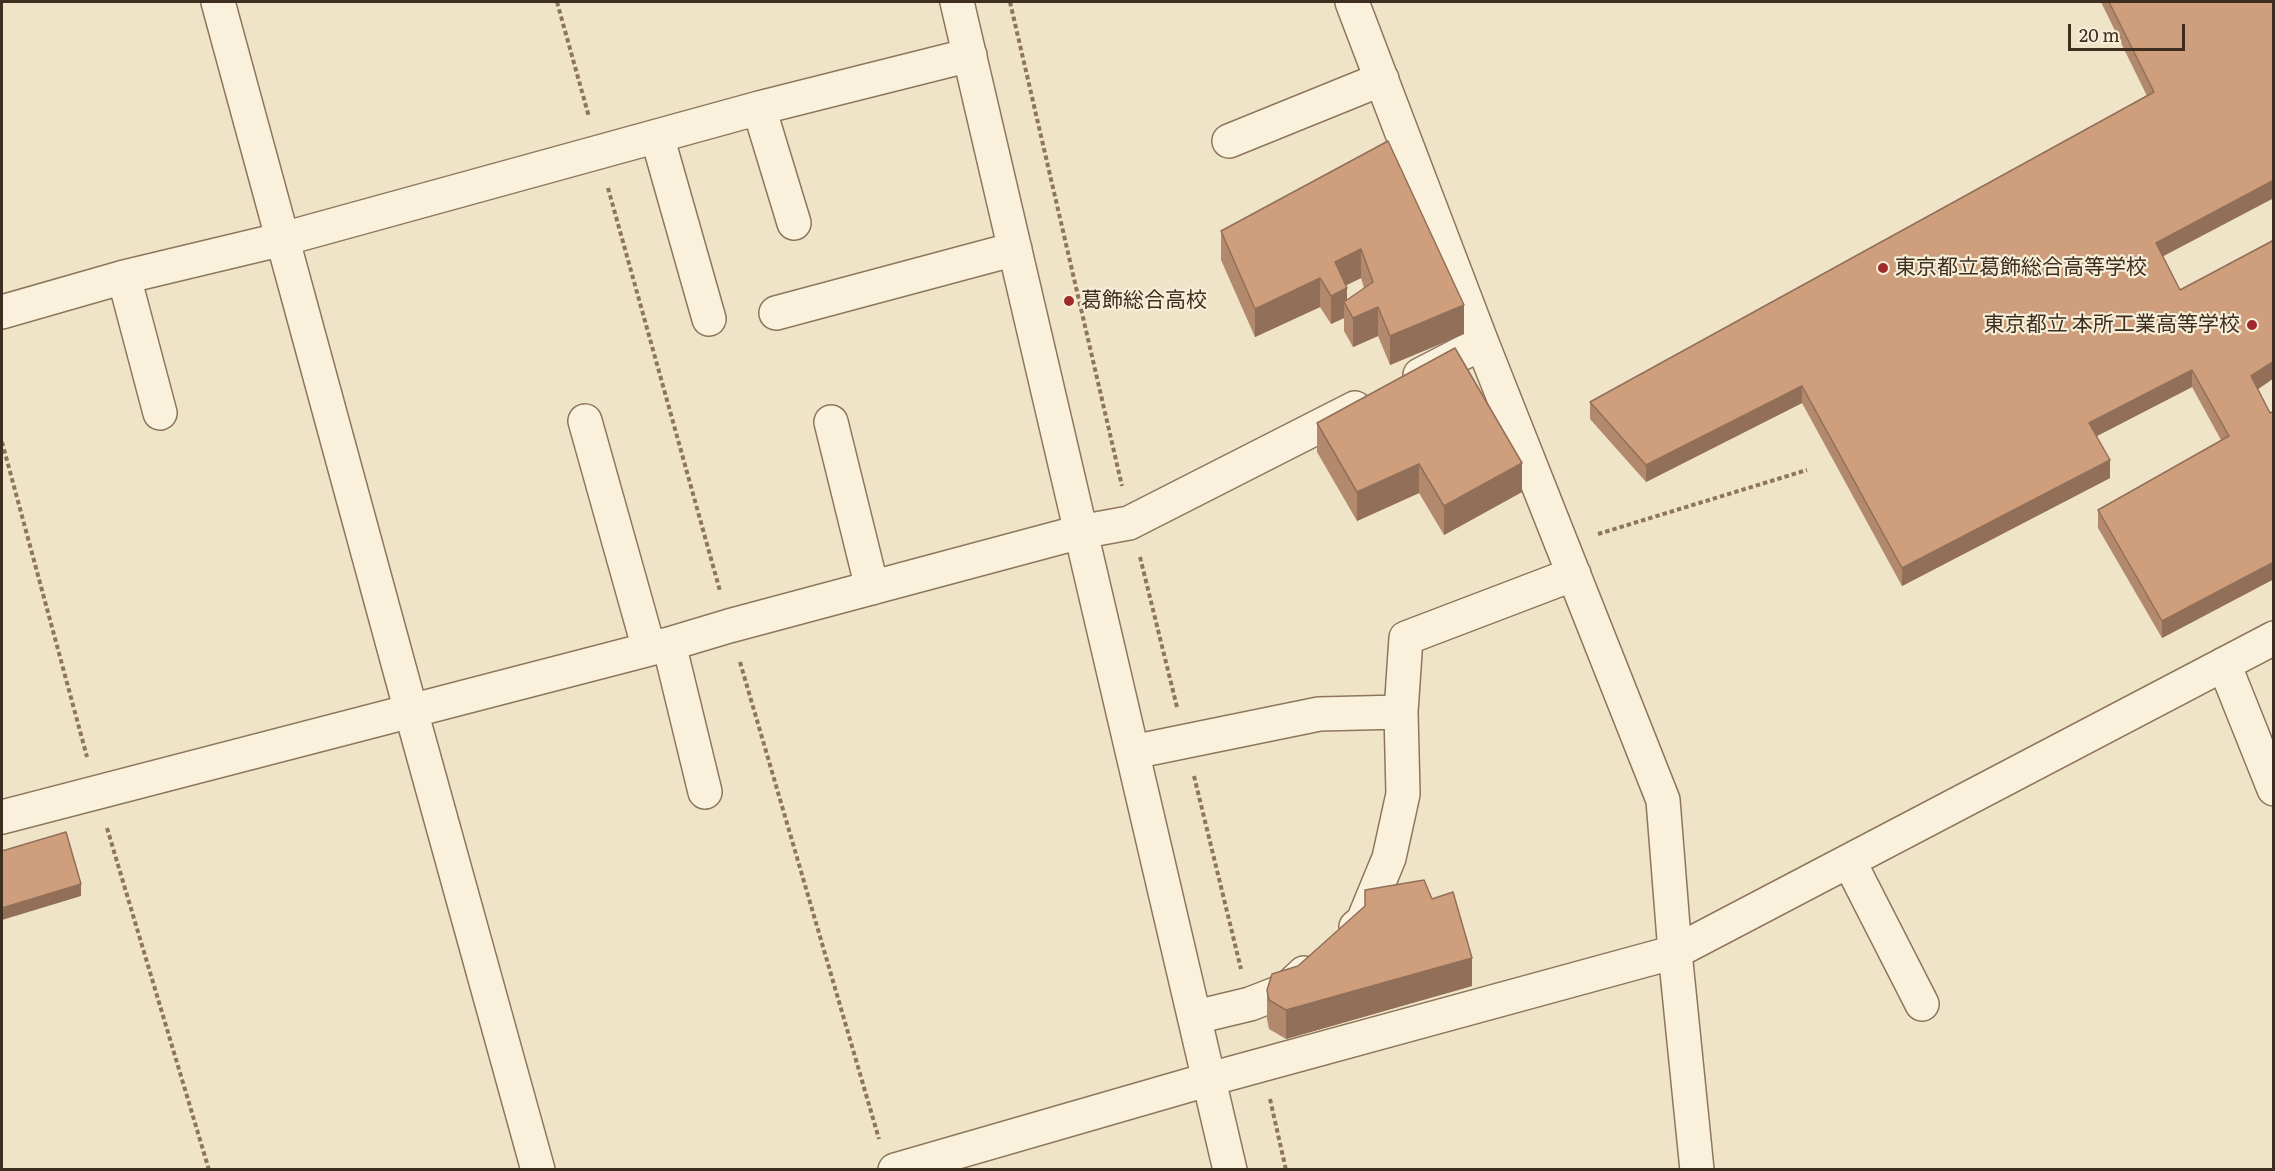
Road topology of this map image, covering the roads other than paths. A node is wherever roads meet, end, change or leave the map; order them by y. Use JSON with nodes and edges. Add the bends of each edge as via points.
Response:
{"nodes":[{"id":1,"x":218,"y":2,"type":"edge"},
{"id":2,"x":957,"y":2,"type":"edge"},
{"id":3,"x":1352,"y":2,"type":"edge"},
{"id":4,"x":970,"y":56,"type":"junction"},
{"id":5,"x":1382,"y":79,"type":"junction"},
{"id":6,"x":759,"y":108,"type":"junction"},
{"id":7,"x":657,"y":136,"type":"junction"},
{"id":8,"x":1229,"y":141,"type":"dead end"},
{"id":9,"x":794,"y":223,"type":"dead end"},
{"id":10,"x":283,"y":240,"type":"junction"},
{"id":11,"x":1015,"y":249,"type":"junction"},
{"id":12,"x":124,"y":277,"type":"junction"},
{"id":13,"x":2,"y":312,"type":"edge"},
{"id":14,"x":776,"y":313,"type":"dead end"},
{"id":15,"x":709,"y":319,"type":"dead end"},
{"id":16,"x":1482,"y":343,"type":"junction"},
{"id":17,"x":159,"y":413,"type":"dead end"},
{"id":18,"x":585,"y":421,"type":"dead end"},
{"id":19,"x":831,"y":422,"type":"dead end"},
{"id":20,"x":1080,"y":532,"type":"junction"},
{"id":21,"x":1569,"y":561,"type":"junction"},
{"id":22,"x":872,"y":588,"type":"junction"},
{"id":23,"x":2274,"y":638,"type":"edge"},
{"id":24,"x":659,"y":647,"type":"junction"},
{"id":25,"x":2224,"y":664,"type":"junction"},
{"id":26,"x":411,"y":711,"type":"junction"},
{"id":27,"x":1401,"y":712,"type":"junction"},
{"id":28,"x":1133,"y":752,"type":"junction"},
{"id":29,"x":2274,"y":789,"type":"edge"},
{"id":30,"x":705,"y":792,"type":"dead end"},
{"id":31,"x":2,"y":818,"type":"edge"},
{"id":32,"x":1849,"y":861,"type":"junction"},
{"id":33,"x":1675,"y":952,"type":"junction"},
{"id":34,"x":1922,"y":1004,"type":"dead end"},
{"id":35,"x":1196,"y":1017,"type":"junction"},
{"id":36,"x":1210,"y":1078,"type":"junction"},
{"id":37,"x":538,"y":1170,"type":"edge"},
{"id":38,"x":896,"y":1170,"type":"edge"},
{"id":39,"x":1230,"y":1170,"type":"edge"},
{"id":40,"x":1697,"y":1170,"type":"edge"}],
"edges":[{"from":1,"to":10,"type":"street"},
{"from":2,"to":4,"type":"street"},
{"from":3,"to":5,"type":"street"},
{"from":4,"to":6,"type":"street"},
{"from":4,"to":11,"type":"street"},
{"from":5,"to":8,"type":"street"},
{"from":5,"to":16,"type":"street"},
{"from":6,"to":7,"type":"street"},
{"from":6,"to":9,"type":"street"},
{"from":7,"to":10,"type":"street"},
{"from":7,"to":15,"type":"street"},
{"from":10,"to":12,"type":"street"},
{"from":10,"to":26,"type":"street"},
{"from":11,"to":14,"type":"street"},
{"from":11,"to":20,"type":"street"},
{"from":12,"to":13,"type":"street"},
{"from":12,"to":17,"type":"street"},
{"from":16,"to":20,"type":"street","via":[[1129,524]]},
{"from":16,"to":21,"type":"street"},
{"from":18,"to":24,"type":"street"},
{"from":19,"to":22,"type":"street"},
{"from":20,"to":22,"type":"street"},
{"from":20,"to":28,"type":"street"},
{"from":21,"to":27,"type":"street","via":[[1406,638]]},
{"from":21,"to":33,"type":"street","via":[[1663,800]]},
{"from":22,"to":24,"type":"street"},
{"from":23,"to":25,"type":"street"},
{"from":24,"to":26,"type":"street"},
{"from":24,"to":30,"type":"street"},
{"from":25,"to":29,"type":"street"},
{"from":25,"to":32,"type":"street"},
{"from":26,"to":31,"type":"street"},
{"from":26,"to":37,"type":"street"},
{"from":27,"to":28,"type":"street","via":[[1319,714]]},
{"from":27,"to":35,"type":"street","via":[[1402,794],[1389,858],[1363,921],[1286,990],[1250,1004]]},
{"from":28,"to":35,"type":"street"},
{"from":32,"to":33,"type":"street"},
{"from":32,"to":34,"type":"street"},
{"from":33,"to":36,"type":"street"},
{"from":33,"to":40,"type":"street"},
{"from":35,"to":36,"type":"street"},
{"from":36,"to":38,"type":"street"},
{"from":36,"to":39,"type":"street"}]}
